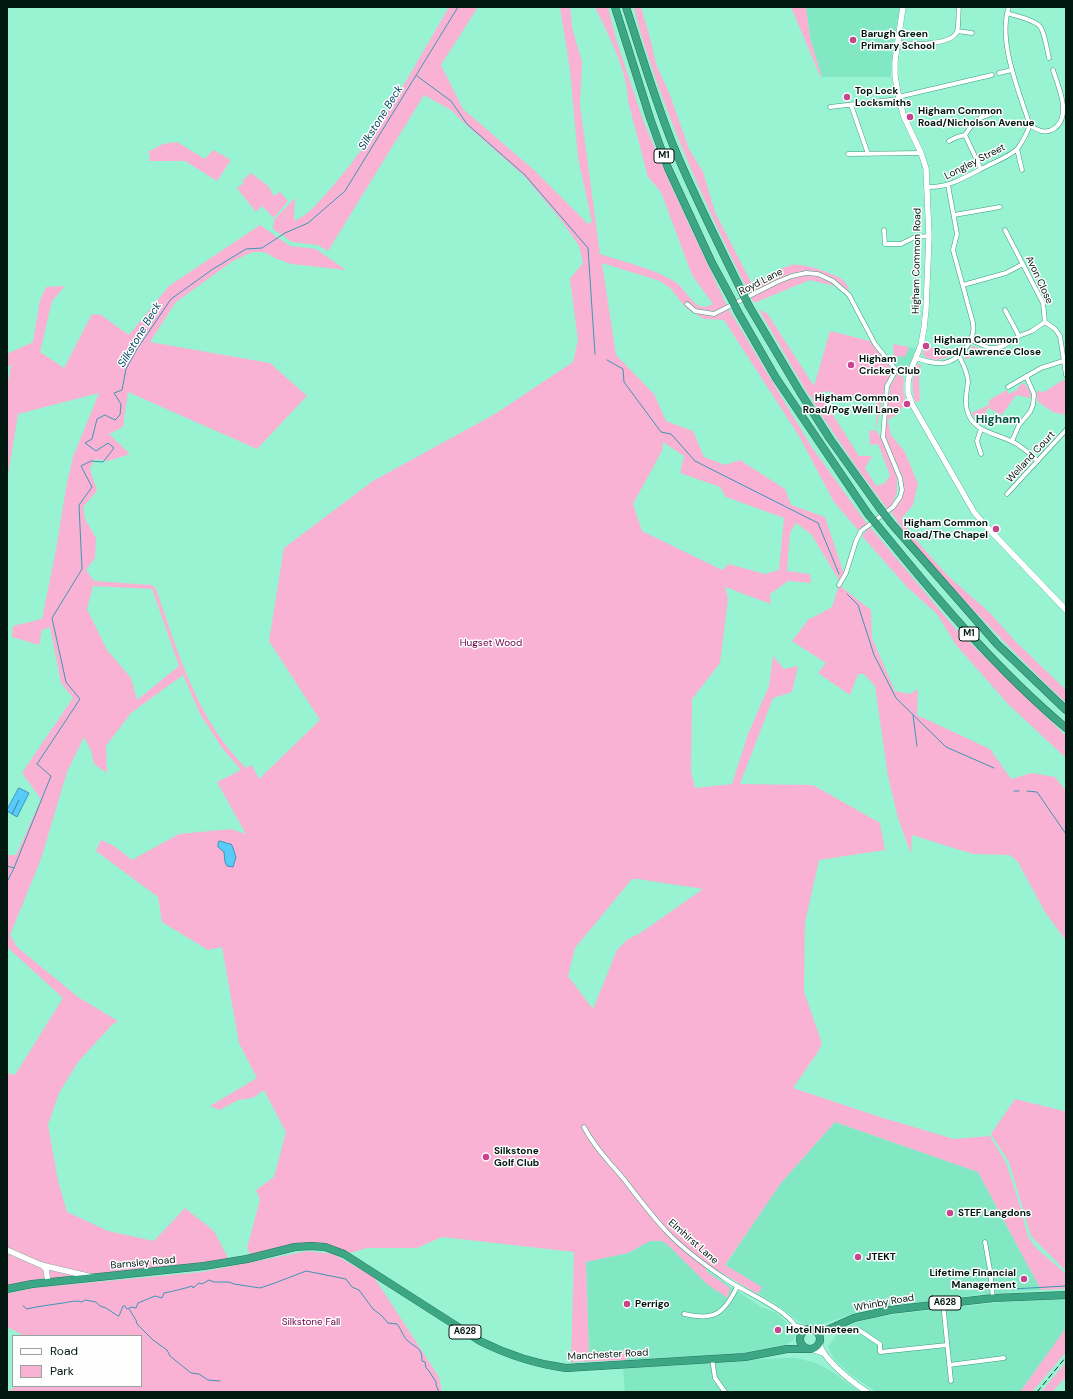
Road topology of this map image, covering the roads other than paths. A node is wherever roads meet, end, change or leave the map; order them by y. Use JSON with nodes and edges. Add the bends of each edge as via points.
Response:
{"nodes":[{"id":1,"x":615,"y":7,"type":"edge"},
{"id":2,"x":626,"y":7,"type":"edge"},
{"id":3,"x":903,"y":7,"type":"edge"},
{"id":4,"x":959,"y":7,"type":"edge"},
{"id":5,"x":1009,"y":7,"type":"edge"},
{"id":6,"x":1007,"y":13,"type":"junction"},
{"id":7,"x":957,"y":31,"type":"junction"},
{"id":8,"x":972,"y":33,"type":"dead end"},
{"id":9,"x":898,"y":43,"type":"junction"},
{"id":10,"x":1053,"y":51,"type":"dead end"},
{"id":11,"x":1047,"y":52,"type":"junction"},
{"id":12,"x":1049,"y":58,"type":"dead end"},
{"id":13,"x":1012,"y":70,"type":"junction"},
{"id":14,"x":999,"y":73,"type":"dead end"},
{"id":15,"x":992,"y":75,"type":"dead end"},
{"id":16,"x":1049,"y":75,"type":"dead end"},
{"id":17,"x":898,"y":98,"type":"junction"},
{"id":18,"x":851,"y":105,"type":"junction"},
{"id":19,"x":830,"y":107,"type":"dead end"},
{"id":20,"x":991,"y":114,"type":"dead end"},
{"id":21,"x":1029,"y":125,"type":"junction"},
{"id":22,"x":965,"y":135,"type":"junction"},
{"id":23,"x":949,"y":141,"type":"dead end"},
{"id":24,"x":1017,"y":149,"type":"junction"},
{"id":25,"x":921,"y":153,"type":"junction"},
{"id":26,"x":848,"y":154,"type":"dead end"},
{"id":27,"x":868,"y":154,"type":"junction"},
{"id":28,"x":981,"y":169,"type":"junction"},
{"id":29,"x":1022,"y":170,"type":"dead end"},
{"id":30,"x":948,"y":185,"type":"junction"},
{"id":31,"x":927,"y":187,"type":"junction"},
{"id":32,"x":1000,"y":207,"type":"dead end"},
{"id":33,"x":954,"y":215,"type":"junction"},
{"id":34,"x":884,"y":230,"type":"dead end"},
{"id":35,"x":1005,"y":230,"type":"dead end"},
{"id":36,"x":929,"y":236,"type":"junction"},
{"id":37,"x":1008,"y":236,"type":"junction"},
{"id":38,"x":1003,"y":239,"type":"dead end"},
{"id":39,"x":1023,"y":264,"type":"junction"},
{"id":40,"x":963,"y":284,"type":"junction"},
{"id":41,"x":687,"y":304,"type":"dead end"},
{"id":42,"x":1005,"y":310,"type":"dead end"},
{"id":43,"x":1045,"y":322,"type":"junction"},
{"id":44,"x":1019,"y":336,"type":"junction"},
{"id":45,"x":971,"y":340,"type":"junction"},
{"id":46,"x":959,"y":356,"type":"junction"},
{"id":47,"x":916,"y":358,"type":"junction"},
{"id":48,"x":1063,"y":361,"type":"junction"},
{"id":49,"x":896,"y":370,"type":"junction"},
{"id":50,"x":910,"y":372,"type":"junction"},
{"id":51,"x":1066,"y":375,"type":"edge"},
{"id":52,"x":1026,"y":376,"type":"junction"},
{"id":53,"x":1008,"y":387,"type":"dead end"},
{"id":54,"x":981,"y":429,"type":"junction"},
{"id":55,"x":1066,"y":430,"type":"edge"},
{"id":56,"x":1012,"y":441,"type":"junction"},
{"id":57,"x":980,"y":454,"type":"dead end"},
{"id":58,"x":1038,"y":461,"type":"junction"},
{"id":59,"x":1007,"y":494,"type":"dead end"},
{"id":60,"x":839,"y":585,"type":"dead end"},
{"id":61,"x":1066,"y":610,"type":"edge"},
{"id":62,"x":1066,"y":710,"type":"edge"},
{"id":63,"x":1066,"y":728,"type":"edge"},
{"id":64,"x":584,"y":1127,"type":"dead end"},
{"id":65,"x":984,"y":1242,"type":"dead end"},
{"id":66,"x":7,"y":1250,"type":"edge"},
{"id":67,"x":247,"y":1259,"type":"joint"},
{"id":68,"x":42,"y":1265,"type":"junction"},
{"id":69,"x":95,"y":1277,"type":"junction"},
{"id":70,"x":48,"y":1282,"type":"junction"},
{"id":71,"x":737,"y":1287,"type":"junction"},
{"id":72,"x":7,"y":1289,"type":"edge"},
{"id":73,"x":1066,"y":1295,"type":"edge"},
{"id":74,"x":993,"y":1298,"type":"junction"},
{"id":75,"x":943,"y":1303,"type":"junction"},
{"id":76,"x":684,"y":1314,"type":"dead end"},
{"id":77,"x":797,"y":1326,"type":"junction"},
{"id":78,"x":812,"y":1330,"type":"junction"},
{"id":79,"x":827,"y":1330,"type":"junction"},
{"id":80,"x":859,"y":1330,"type":"dead end"},
{"id":81,"x":800,"y":1336,"type":"junction"},
{"id":82,"x":819,"y":1341,"type":"junction"},
{"id":83,"x":947,"y":1345,"type":"junction"},
{"id":84,"x":809,"y":1349,"type":"junction"},
{"id":85,"x":787,"y":1350,"type":"junction"},
{"id":86,"x":823,"y":1353,"type":"junction"},
{"id":87,"x":1004,"y":1358,"type":"dead end"},
{"id":88,"x":712,"y":1359,"type":"junction"},
{"id":89,"x":949,"y":1365,"type":"junction"},
{"id":90,"x":951,"y":1381,"type":"dead end"},
{"id":91,"x":725,"y":1392,"type":"edge"},
{"id":92,"x":867,"y":1392,"type":"edge"}],
"edges":[{"from":1,"to":63,"type":"highway","number":"M1","bridge":true,"via":[[668,168],[712,263],[776,378],[882,531],[986,652]]},
{"from":2,"to":62,"type":"highway","number":"M1","bridge":true,"via":[[673,145],[706,220],[742,294],[800,392],[830,439],[906,541],[997,644]]},
{"from":3,"to":9,"type":"street","name":"Higham Common Road"},
{"from":4,"to":7,"type":"street"},
{"from":5,"to":6,"type":"street"},
{"from":6,"to":11,"type":"street","via":[[1039,25]]},
{"from":6,"to":13,"type":"street","via":[[1006,39]]},
{"from":7,"to":8,"type":"street"},
{"from":7,"to":9,"type":"street","via":[[950,38],[924,45]]},
{"from":9,"to":17,"type":"street","name":"Higham Common Road","via":[[895,76]]},
{"from":10,"to":11,"type":"street"},
{"from":11,"to":12,"type":"street"},
{"from":13,"to":14,"type":"street"},
{"from":13,"to":21,"type":"street"},
{"from":15,"to":17,"type":"street"},
{"from":16,"to":21,"type":"street","via":[[1054,72],[1063,106],[1061,121],[1058,126],[1047,132]]},
{"from":17,"to":18,"type":"street"},
{"from":17,"to":25,"type":"street","name":"Higham Common Road","via":[[908,128]]},
{"from":18,"to":19,"type":"street"},
{"from":18,"to":27,"type":"street"},
{"from":20,"to":22,"type":"street","via":[[980,117]]},
{"from":21,"to":24,"type":"street","name":"Longley Street"},
{"from":22,"to":23,"type":"street"},
{"from":22,"to":28,"type":"street"},
{"from":24,"to":28,"type":"street","name":"Longley Street"},
{"from":24,"to":29,"type":"street"},
{"from":25,"to":27,"type":"street"},
{"from":25,"to":31,"type":"street","name":"Higham Common Road","via":[[926,168]]},
{"from":26,"to":27,"type":"street"},
{"from":28,"to":30,"type":"street","name":"Longley Street"},
{"from":30,"to":31,"type":"street","name":"Longley Street"},
{"from":30,"to":33,"type":"street"},
{"from":31,"to":36,"type":"street","name":"Higham Common Road"},
{"from":32,"to":33,"type":"street"},
{"from":33,"to":40,"type":"street","via":[[957,234],[953,250]]},
{"from":34,"to":36,"type":"street","via":[[885,244],[901,244],[915,237]]},
{"from":35,"to":37,"type":"street","name":"Avon Close"},
{"from":36,"to":47,"type":"street","name":"Higham Common Road","via":[[926,309],[921,345]]},
{"from":37,"to":38,"type":"street"},
{"from":37,"to":39,"type":"street","name":"Avon Close"},
{"from":39,"to":40,"type":"street","via":[[1006,273]]},
{"from":39,"to":43,"type":"street","name":"Avon Close","via":[[1044,303]]},
{"from":40,"to":45,"type":"street","via":[[973,323],[974,332]]},
{"from":41,"to":49,"type":"street","name":"Royd Lane","via":[[695,311],[714,314],[792,276],[818,274],[833,281],[849,295],[875,344]]},
{"from":42,"to":44,"type":"street"},
{"from":43,"to":44,"type":"street"},
{"from":43,"to":48,"type":"street","via":[[1060,336]]},
{"from":44,"to":45,"type":"street","via":[[996,348],[989,348]]},
{"from":45,"to":46,"type":"street"},
{"from":46,"to":47,"type":"street","via":[[945,363]]},
{"from":46,"to":54,"type":"street","via":[[967,378],[967,411],[972,421]]},
{"from":47,"to":50,"type":"street","name":"Higham Common Road"},
{"from":48,"to":51,"type":"street"},
{"from":48,"to":52,"type":"street"},
{"from":49,"to":50,"type":"street"},
{"from":49,"to":60,"type":"street","via":[[887,386],[883,437],[900,478],[902,490],[893,507],[861,531]]},
{"from":50,"to":61,"type":"street","name":"Higham Common Road","via":[[908,393],[912,404],[974,512]]},
{"from":52,"to":53,"type":"street"},
{"from":52,"to":56,"type":"street","via":[[1034,394],[1033,404]]},
{"from":54,"to":56,"type":"street"},
{"from":54,"to":57,"type":"street","via":[[977,441]]},
{"from":55,"to":58,"type":"street","name":"Welland Court"},
{"from":56,"to":58,"type":"street"},
{"from":58,"to":59,"type":"street","name":"Welland Court"},
{"from":64,"to":71,"type":"street","name":"Elmhirst Lane","via":[[666,1231],[710,1269]]},
{"from":65,"to":74,"type":"street"},
{"from":66,"to":68,"type":"street","name":"Barnsley Road"},
{"from":67,"to":69,"type":"highway","name":"Barnsley Road","number":"A628","via":[[155,1272]]},
{"from":67,"to":88,"type":"highway","name":"Manchester Road","number":"A628","via":[[295,1247],[333,1249],[480,1341],[503,1352],[540,1364],[566,1368]]},
{"from":68,"to":69,"type":"street","name":"Barnsley Road"},
{"from":68,"to":70,"type":"street","via":[[46,1269]]},
{"from":69,"to":70,"type":"highway","number":"A628"},
{"from":70,"to":72,"type":"highway","number":"A628"},
{"from":71,"to":76,"type":"street","via":[[724,1309],[717,1313],[707,1317]]},
{"from":71,"to":77,"type":"street","name":"Elmhirst Lane","via":[[778,1309]]},
{"from":73,"to":74,"type":"highway","name":"Whinby Road","number":"A628"},
{"from":74,"to":75,"type":"highway","name":"Whinby Road","number":"A628"},
{"from":75,"to":79,"type":"highway","name":"Whinby Road","number":"A628","via":[[870,1313],[846,1320]]},
{"from":75,"to":83,"type":"street"},
{"from":77,"to":78,"type":"street","name":"Elmhirst Lane"},
{"from":77,"to":81,"type":"street"},
{"from":78,"to":79,"type":"highway","name":"Whinby Road","number":"A628"},
{"from":78,"to":81,"type":"highway","via":[[804,1331]]},
{"from":78,"to":82,"type":"highway","via":[[818,1334]]},
{"from":79,"to":82,"type":"highway","name":"Whinby Road","number":"A628"},
{"from":80,"to":83,"type":"street","via":[[880,1344],[880,1352]]},
{"from":81,"to":84,"type":"highway","via":[[801,1345]]},
{"from":81,"to":85,"type":"highway"},
{"from":82,"to":84,"type":"highway","number":"A628","via":[[816,1348]]},
{"from":82,"to":86,"type":"street"},
{"from":83,"to":89,"type":"street"},
{"from":84,"to":85,"type":"highway","name":"Manchester Road","number":"A628"},
{"from":84,"to":86,"type":"street","name":"Manchester Road"},
{"from":85,"to":88,"type":"highway","name":"Manchester Road","number":"A628","via":[[757,1356]]},
{"from":86,"to":92,"type":"street","via":[[847,1378]]},
{"from":87,"to":89,"type":"street"},
{"from":88,"to":91,"type":"street","via":[[714,1378]]},
{"from":89,"to":90,"type":"street"}]}
